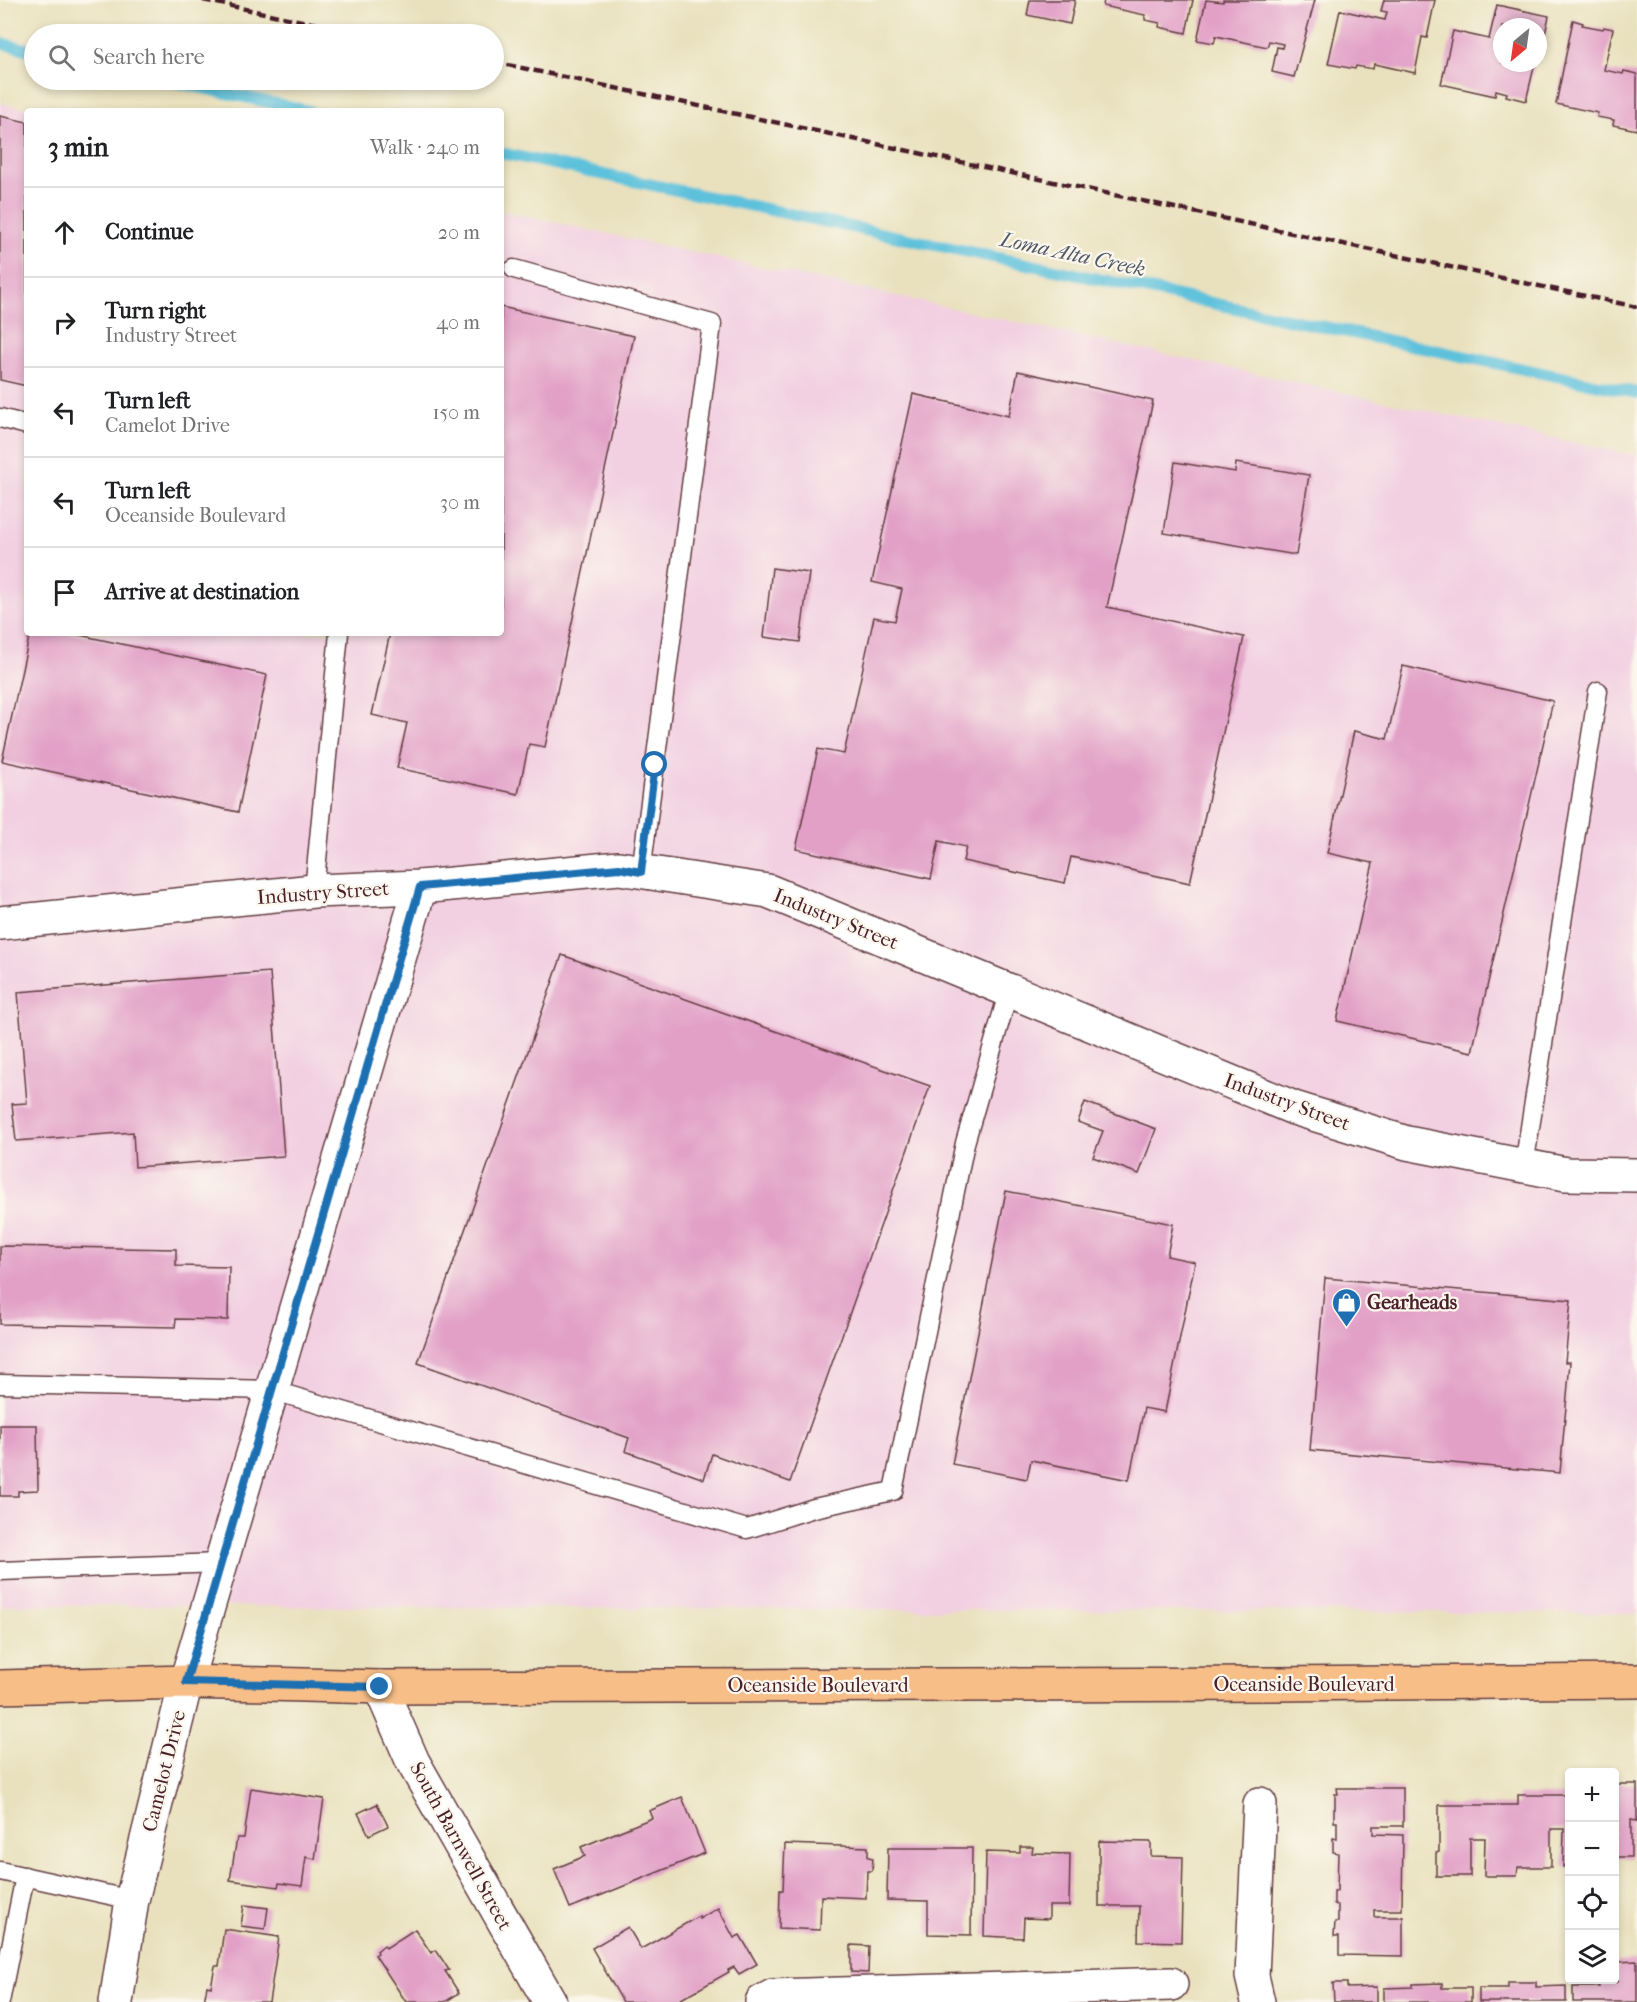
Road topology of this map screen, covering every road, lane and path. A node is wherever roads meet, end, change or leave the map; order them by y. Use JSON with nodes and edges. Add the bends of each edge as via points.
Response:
{"nodes":[{"id":1,"x":514,"y":269,"type":"dead end"},
{"id":2,"x":0,"y":418,"type":"edge"},
{"id":3,"x":24,"y":424,"type":"edge"},
{"id":4,"x":339,"y":636,"type":"edge"},
{"id":5,"x":1598,"y":691,"type":"dead end"},
{"id":6,"x":641,"y":872,"type":"junction"},
{"id":7,"x":420,"y":887,"type":"junction"},
{"id":8,"x":314,"y":891,"type":"junction"},
{"id":9,"x":0,"y":923,"type":"edge"},
{"id":10,"x":1009,"y":990,"type":"junction"},
{"id":11,"x":1524,"y":1166,"type":"junction"},
{"id":12,"x":1637,"y":1175,"type":"edge"},
{"id":13,"x":0,"y":1384,"type":"edge"},
{"id":14,"x":271,"y":1390,"type":"junction"},
{"id":15,"x":220,"y":1563,"type":"junction"},
{"id":16,"x":0,"y":1571,"type":"edge"},
{"id":17,"x":1637,"y":1681,"type":"edge"},
{"id":18,"x":186,"y":1682,"type":"junction"},
{"id":19,"x":0,"y":1687,"type":"edge"},
{"id":20,"x":380,"y":1687,"type":"junction"},
{"id":21,"x":1260,"y":1804,"type":"dead end"},
{"id":22,"x":0,"y":1871,"type":"edge"},
{"id":23,"x":25,"y":1876,"type":"junction"},
{"id":24,"x":132,"y":1900,"type":"junction"},
{"id":25,"x":1171,"y":1984,"type":"dead end"},
{"id":26,"x":0,"y":2002,"type":"edge"},
{"id":27,"x":116,"y":2002,"type":"edge"},
{"id":28,"x":549,"y":2002,"type":"edge"},
{"id":29,"x":762,"y":2002,"type":"edge"},
{"id":30,"x":1258,"y":2002,"type":"edge"}],
"edges":[{"from":1,"to":6,"type":"lane","via":[[712,324]]},
{"from":2,"to":3,"type":"lane"},
{"from":4,"to":8,"type":"lane"},
{"from":5,"to":11,"type":"lane"},
{"from":6,"to":7,"type":"street","name":"Industry Street","via":[[619,868]]},
{"from":6,"to":10,"type":"street","name":"Industry Street","via":[[768,891]]},
{"from":7,"to":8,"type":"street","name":"Industry Street"},
{"from":7,"to":14,"type":"street","name":"Camelot Drive"},
{"from":8,"to":9,"type":"street","name":"Industry Street"},
{"from":10,"to":11,"type":"street","name":"Industry Street","via":[[1294,1108],[1407,1143]]},
{"from":10,"to":14,"type":"lane","via":[[965,1143],[892,1491],[814,1508],[747,1529]]},
{"from":11,"to":12,"type":"street","name":"Industry Street","via":[[1566,1174]]},
{"from":13,"to":14,"type":"lane"},
{"from":14,"to":15,"type":"street","name":"Camelot Drive"},
{"from":15,"to":16,"type":"lane"},
{"from":15,"to":18,"type":"street","name":"Camelot Drive"},
{"from":17,"to":20,"type":"main road","name":"Oceanside Boulevard"},
{"from":18,"to":19,"type":"main road","name":"Oceanside Boulevard"},
{"from":18,"to":20,"type":"main road","name":"Oceanside Boulevard"},
{"from":18,"to":24,"type":"street","name":"Camelot Drive"},
{"from":20,"to":28,"type":"street","name":"South Barnwell Street","via":[[413,1762]]},
{"from":21,"to":30,"type":"street","via":[[1252,1976]]},
{"from":22,"to":23,"type":"lane"},
{"from":23,"to":24,"type":"lane"},
{"from":23,"to":26,"type":"lane"},
{"from":24,"to":27,"type":"street","name":"Camelot Drive"},
{"from":25,"to":29,"type":"street","via":[[773,1996]]}]}
